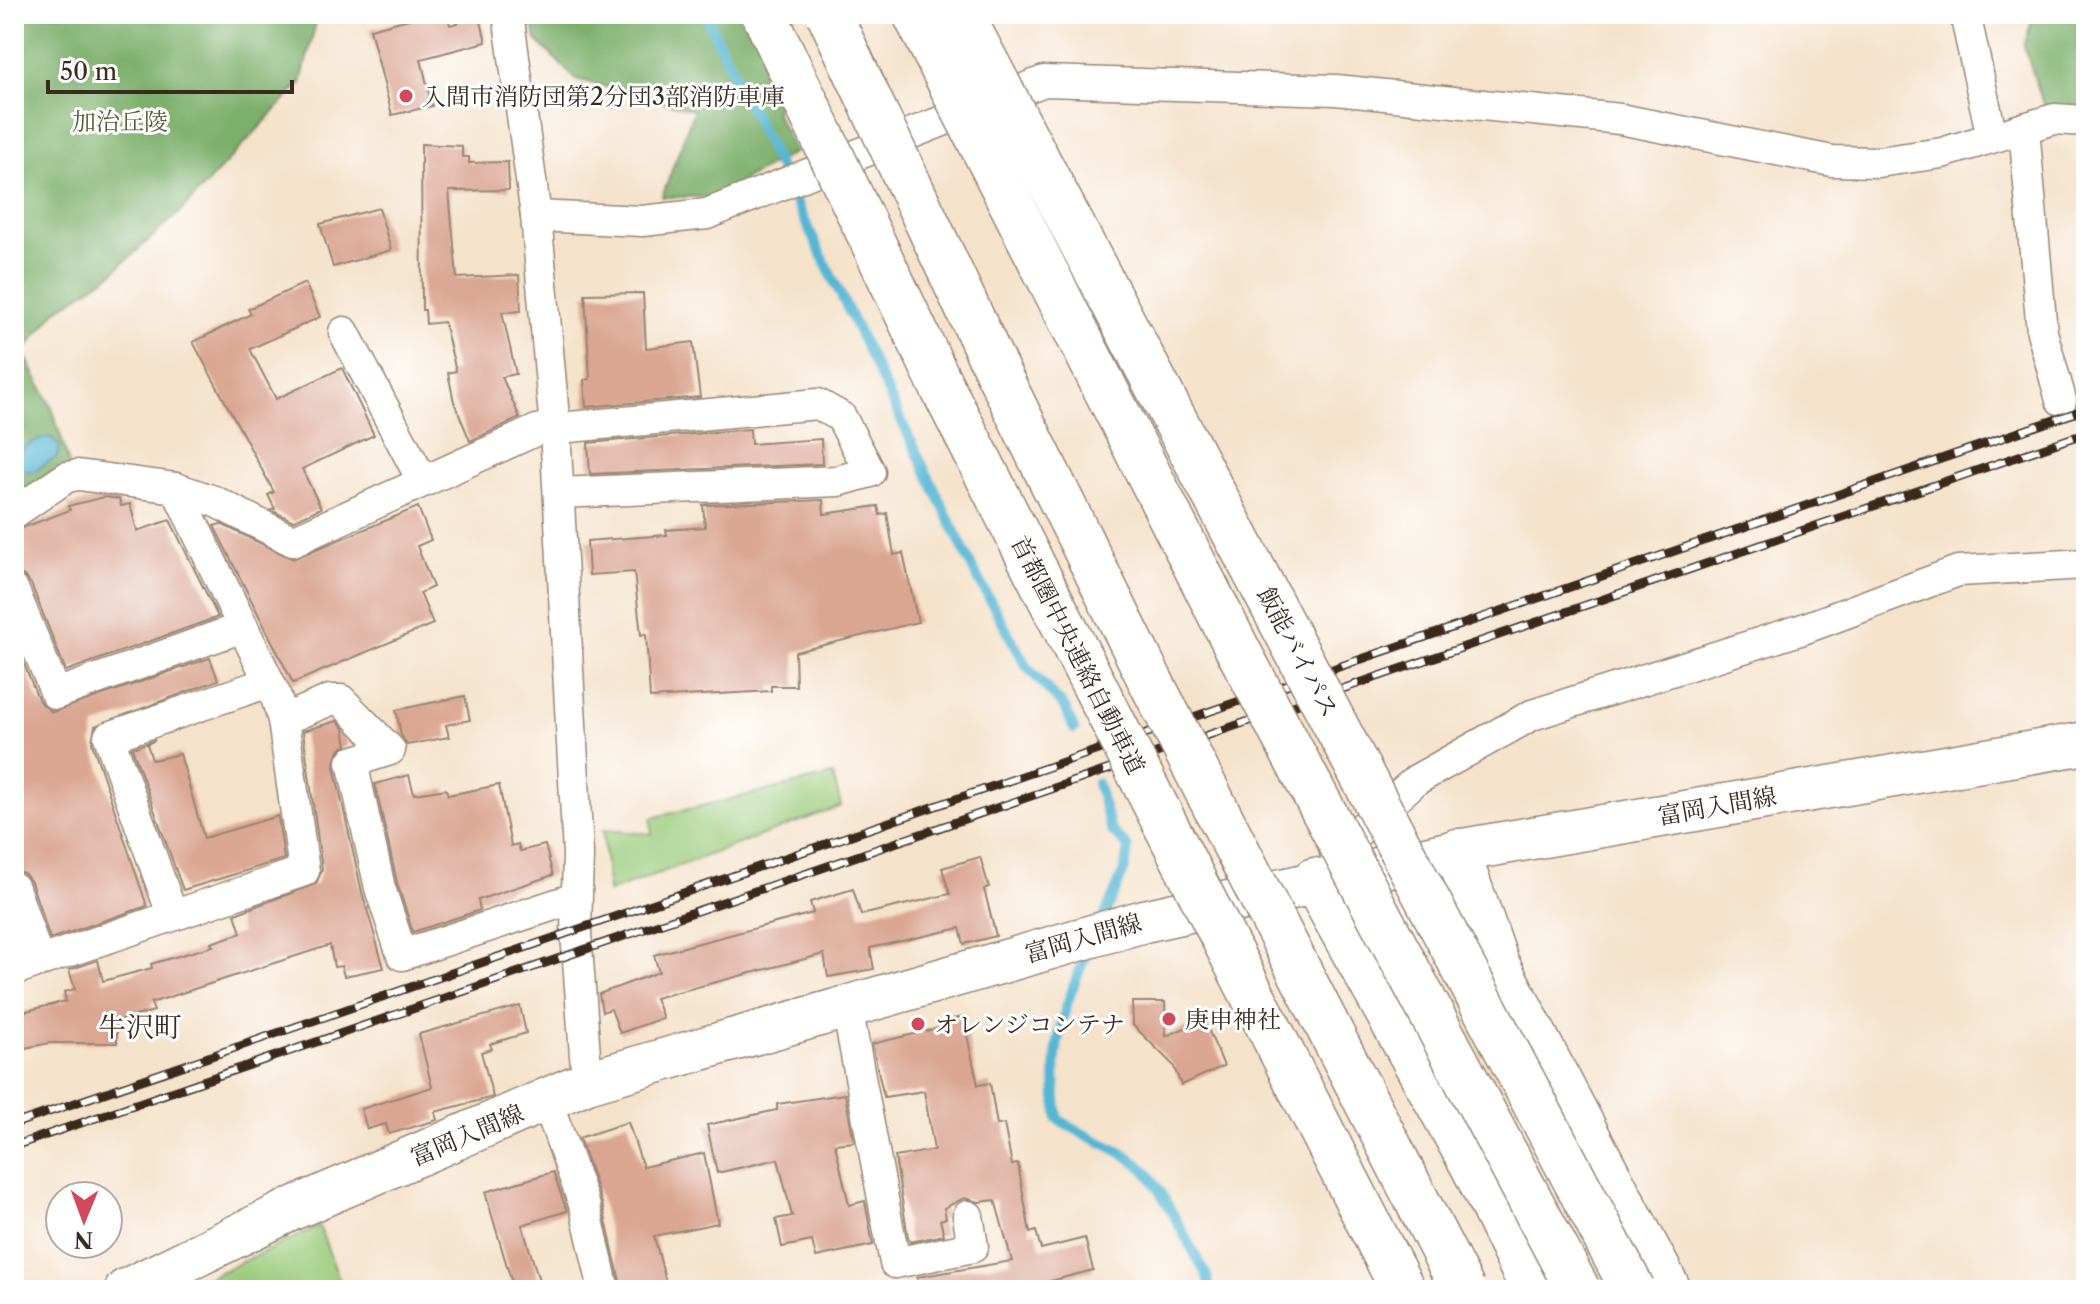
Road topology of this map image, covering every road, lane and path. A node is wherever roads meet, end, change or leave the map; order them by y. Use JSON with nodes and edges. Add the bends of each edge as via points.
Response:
{"nodes":[{"id":1,"x":508,"y":14,"type":"edge"},
{"id":2,"x":764,"y":14,"type":"edge"},
{"id":3,"x":829,"y":14,"type":"edge"},
{"id":4,"x":915,"y":14,"type":"edge"},
{"id":5,"x":961,"y":14,"type":"edge"},
{"id":6,"x":1965,"y":14,"type":"edge"},
{"id":7,"x":2086,"y":121,"type":"edge"},
{"id":8,"x":2024,"y":128,"type":"junction"},
{"id":9,"x":1992,"y":137,"type":"junction"},
{"id":10,"x":536,"y":216,"type":"junction"},
{"id":11,"x":344,"y":332,"type":"dead end"},
{"id":12,"x":2061,"y":400,"type":"dead end"},
{"id":13,"x":555,"y":429,"type":"junction"},
{"id":14,"x":423,"y":482,"type":"junction"},
{"id":15,"x":176,"y":488,"type":"junction"},
{"id":16,"x":559,"y":493,"type":"junction"},
{"id":17,"x":14,"y":513,"type":"edge"},
{"id":18,"x":2086,"y":564,"type":"edge"},
{"id":19,"x":14,"y":591,"type":"edge"},
{"id":20,"x":243,"y":627,"type":"junction"},
{"id":21,"x":269,"y":682,"type":"junction"},
{"id":22,"x":283,"y":720,"type":"junction"},
{"id":23,"x":2086,"y":743,"type":"edge"},
{"id":24,"x":1457,"y":851,"type":"junction"},
{"id":25,"x":1326,"y":877,"type":"junction"},
{"id":26,"x":14,"y":888,"type":"edge"},
{"id":27,"x":575,"y":898,"type":"junction"},
{"id":28,"x":172,"y":914,"type":"junction"},
{"id":29,"x":27,"y":966,"type":"edge"},
{"id":30,"x":847,"y":1007,"type":"junction"},
{"id":31,"x":587,"y":1082,"type":"junction"},
{"id":32,"x":547,"y":1101,"type":"junction"},
{"id":33,"x":968,"y":1216,"type":"dead end"},
{"id":34,"x":126,"y":1290,"type":"edge"},
{"id":35,"x":604,"y":1290,"type":"edge"},
{"id":36,"x":1403,"y":1290,"type":"edge"},
{"id":37,"x":1463,"y":1290,"type":"edge"},
{"id":38,"x":1533,"y":1290,"type":"edge"},
{"id":39,"x":1578,"y":1290,"type":"edge"},
{"id":40,"x":1633,"y":1290,"type":"edge"},
{"id":41,"x":1669,"y":1290,"type":"edge"}],
"edges":[{"from":1,"to":10,"type":"street"},
{"from":2,"to":36,"type":"highway","name":"首都圏中央連絡自動車道","bridge":true,"via":[[942,387]]},
{"from":3,"to":37,"type":"highway","bridge":true,"via":[[1150,680]]},
{"from":4,"to":39,"type":"highway","bridge":true,"via":[[1238,650]]},
{"from":5,"to":40,"type":"highway","name":"飯能バイパス","bridge":true},
{"from":6,"to":9,"type":"street"},
{"from":7,"to":8,"type":"street","via":[[2054,119]]},
{"from":8,"to":9,"type":"street"},
{"from":8,"to":12,"type":"street","via":[[2042,332]]},
{"from":9,"to":10,"type":"street","via":[[1942,153],[1890,161],[1832,161],[1620,119],[1336,90],[1044,81],[707,214],[642,221]]},
{"from":10,"to":13,"type":"street"},
{"from":11,"to":14,"type":"street"},
{"from":13,"to":14,"type":"street","via":[[537,430]]},
{"from":13,"to":16,"type":"street"},
{"from":13,"to":16,"type":"street","via":[[818,404],[841,417],[870,472],[838,481]]},
{"from":14,"to":15,"type":"street","via":[[293,541]]},
{"from":15,"to":17,"type":"street","via":[[78,475]]},
{"from":15,"to":20,"type":"street"},
{"from":16,"to":27,"type":"street","via":[[578,854]]},
{"from":18,"to":25,"type":"street","via":[[1958,571],[1803,629],[1532,715],[1416,780],[1335,852]]},
{"from":19,"to":20,"type":"street","via":[[56,694]]},
{"from":20,"to":21,"type":"street"},
{"from":21,"to":22,"type":"street"},
{"from":21,"to":28,"type":"street","via":[[109,737]]},
{"from":22,"to":27,"type":"street","via":[[341,700],[390,750],[352,762],[380,888],[402,955]]},
{"from":22,"to":28,"type":"street","via":[[304,871]]},
{"from":23,"to":24,"type":"main road","name":"富岡入間線"},
{"from":24,"to":25,"type":"main road","name":"富岡入間線"},
{"from":24,"to":41,"type":"highway","via":[[1497,964]]},
{"from":25,"to":30,"type":"main road","name":"富岡入間線","via":[[1120,928]]},
{"from":25,"to":38,"type":"highway"},
{"from":26,"to":29,"type":"street"},
{"from":27,"to":31,"type":"street"},
{"from":28,"to":29,"type":"street"},
{"from":30,"to":31,"type":"main road","name":"富岡入間線"},
{"from":30,"to":33,"type":"street","via":[[895,1263],[973,1247]]},
{"from":31,"to":32,"type":"main road","name":"富岡入間線"},
{"from":32,"to":34,"type":"main road","name":"富岡入間線","via":[[292,1209]]},
{"from":32,"to":35,"type":"street","via":[[585,1207]]}]}
